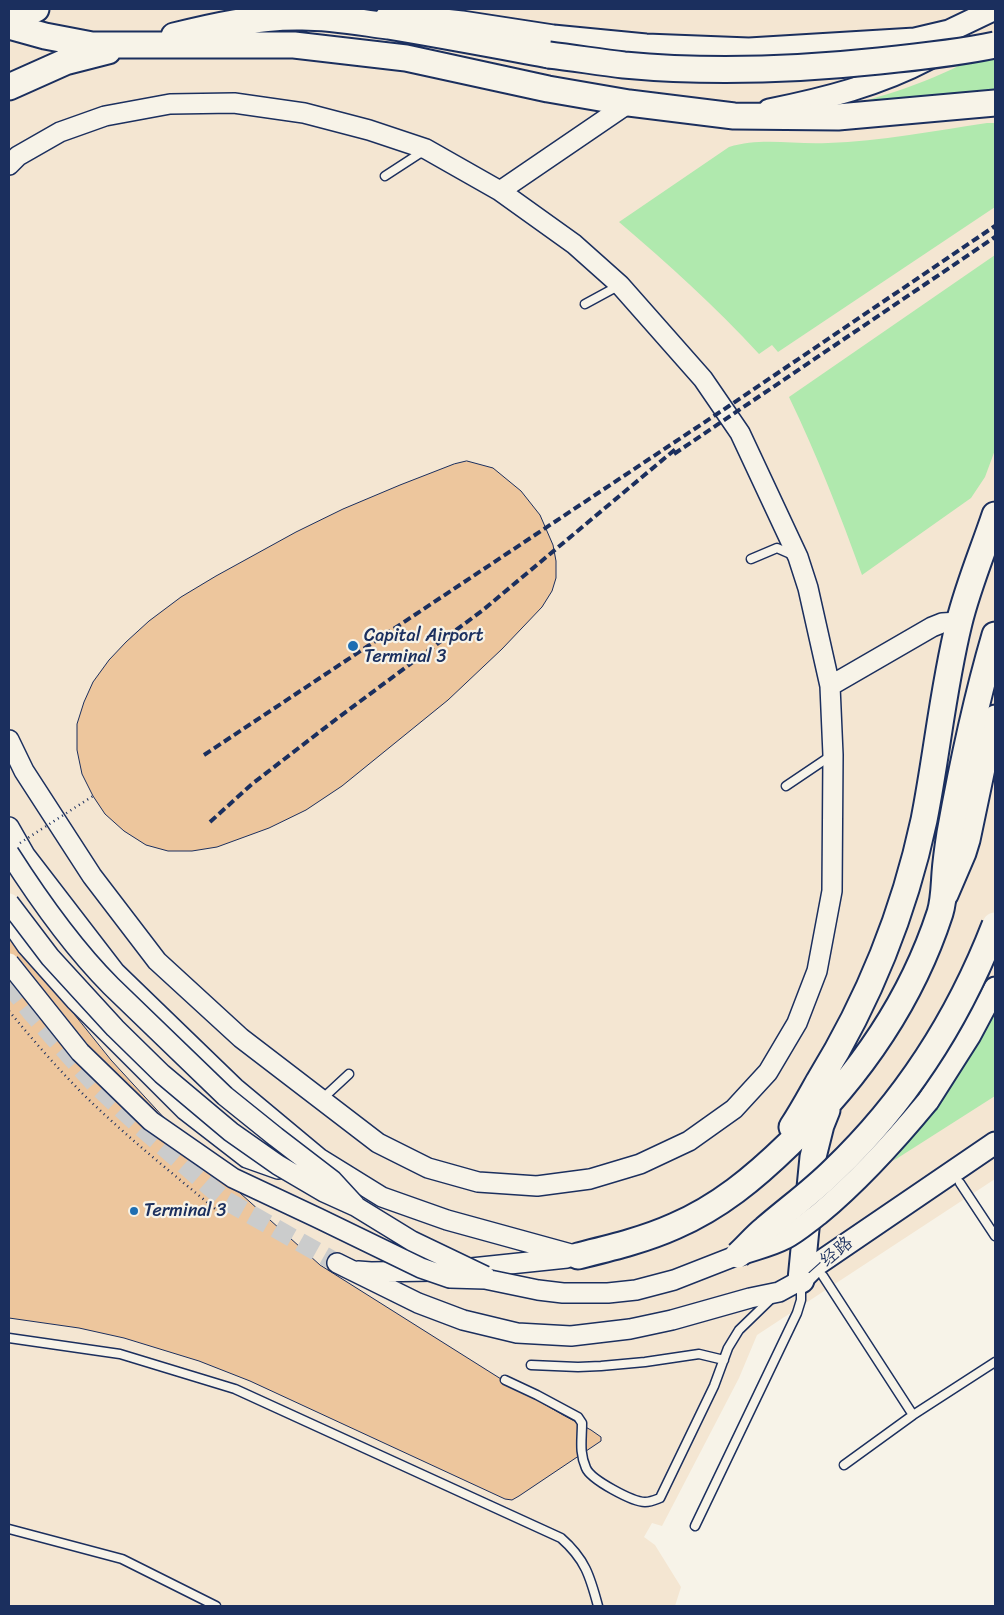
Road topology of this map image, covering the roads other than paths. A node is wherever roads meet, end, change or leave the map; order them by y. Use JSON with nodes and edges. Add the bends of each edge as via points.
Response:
{"nodes":[{"id":1,"x":36,"y":9,"type":"edge"},
{"id":2,"x":233,"y":9,"type":"edge"},
{"id":3,"x":995,"y":9,"type":"edge"},
{"id":4,"x":299,"y":17,"type":"junction"},
{"id":5,"x":9,"y":20,"type":"edge"},
{"id":6,"x":995,"y":20,"type":"edge"},
{"id":7,"x":9,"y":26,"type":"edge"},
{"id":8,"x":199,"y":29,"type":"junction"},
{"id":9,"x":995,"y":45,"type":"edge"},
{"id":10,"x":134,"y":46,"type":"junction"},
{"id":11,"x":9,"y":87,"type":"edge"},
{"id":12,"x":629,"y":103,"type":"junction"},
{"id":13,"x":995,"y":103,"type":"edge"},
{"id":14,"x":734,"y":116,"type":"junction"},
{"id":15,"x":426,"y":149,"type":"junction"},
{"id":16,"x":9,"y":165,"type":"edge"},
{"id":17,"x":384,"y":176,"type":"dead end"},
{"id":18,"x":500,"y":191,"type":"junction"},
{"id":19,"x":620,"y":285,"type":"junction"},
{"id":20,"x":585,"y":304,"type":"dead end"},
{"id":21,"x":994,"y":520,"type":"edge"},
{"id":22,"x":798,"y":557,"type":"junction"},
{"id":23,"x":751,"y":559,"type":"dead end"},
{"id":24,"x":959,"y":622,"type":"junction"},
{"id":25,"x":995,"y":636,"type":"edge"},
{"id":26,"x":830,"y":686,"type":"junction"},
{"id":27,"x":995,"y":716,"type":"edge"},
{"id":28,"x":9,"y":740,"type":"edge"},
{"id":29,"x":833,"y":755,"type":"junction"},
{"id":30,"x":786,"y":786,"type":"dead end"},
{"id":31,"x":9,"y":827,"type":"edge"},
{"id":32,"x":13,"y":850,"type":"edge"},
{"id":33,"x":9,"y":902,"type":"edge"},
{"id":34,"x":940,"y":911,"type":"junction"},
{"id":35,"x":9,"y":920,"type":"edge"},
{"id":36,"x":995,"y":925,"type":"edge"},
{"id":37,"x":9,"y":962,"type":"edge"},
{"id":38,"x":995,"y":988,"type":"edge"},
{"id":39,"x":349,"y":1074,"type":"dead end"},
{"id":40,"x":834,"y":1096,"type":"junction"},
{"id":41,"x":321,"y":1100,"type":"junction"},
{"id":42,"x":995,"y":1143,"type":"edge"},
{"id":43,"x":995,"y":1159,"type":"edge"},
{"id":44,"x":753,"y":1178,"type":"junction"},
{"id":45,"x":960,"y":1183,"type":"junction"},
{"id":46,"x":382,"y":1197,"type":"junction"},
{"id":47,"x":360,"y":1209,"type":"junction"},
{"id":48,"x":995,"y":1236,"type":"edge"},
{"id":49,"x":578,"y":1256,"type":"junction"},
{"id":50,"x":738,"y":1256,"type":"junction"},
{"id":51,"x":812,"y":1278,"type":"junction"},
{"id":52,"x":493,"y":1281,"type":"junction"},
{"id":53,"x":779,"y":1292,"type":"junction"},
{"id":54,"x":9,"y":1338,"type":"edge"},
{"id":55,"x":724,"y":1360,"type":"junction"},
{"id":56,"x":995,"y":1362,"type":"edge"},
{"id":57,"x":531,"y":1365,"type":"dead end"},
{"id":58,"x":505,"y":1380,"type":"dead end"},
{"id":59,"x":914,"y":1415,"type":"junction"},
{"id":60,"x":844,"y":1465,"type":"dead end"},
{"id":61,"x":695,"y":1526,"type":"dead end"},
{"id":62,"x":9,"y":1529,"type":"edge"},
{"id":63,"x":597,"y":1605,"type":"edge"},
{"id":64,"x":216,"y":1606,"type":"edge"}],
"edges":[{"from":1,"to":5,"type":"highway"},
{"from":2,"to":8,"type":"street"},
{"from":3,"to":4,"type":"main road","via":[[949,31],[915,38],[749,49],[646,45],[425,18]]},
{"from":4,"to":8,"type":"highway","via":[[264,18]]},
{"from":4,"to":9,"type":"highway","bridge":true,"via":[[376,24],[625,65],[701,69],[770,70],[832,66],[962,52]]},
{"from":6,"to":14,"type":"main road","via":[[915,66],[881,80],[807,102]]},
{"from":7,"to":10,"type":"highway","via":[[92,45]]},
{"from":8,"to":10,"type":"highway"},
{"from":10,"to":11,"type":"highway","via":[[65,62]]},
{"from":10,"to":12,"type":"highway","via":[[294,45],[406,58]]},
{"from":12,"to":14,"type":"highway"},
{"from":12,"to":18,"type":"street"},
{"from":13,"to":14,"type":"highway","via":[[838,118]]},
{"from":15,"to":16,"type":"street","via":[[304,113],[234,103],[170,104],[105,116],[60,132],[18,156]]},
{"from":15,"to":17,"type":"lane"},
{"from":15,"to":18,"type":"street"},
{"from":18,"to":19,"type":"street","via":[[574,244]]},
{"from":19,"to":20,"type":"lane"},
{"from":19,"to":22,"type":"street","via":[[703,379],[740,433]]},
{"from":21,"to":24,"type":"highway"},
{"from":22,"to":23,"type":"lane","via":[[777,548]]},
{"from":22,"to":26,"type":"street"},
{"from":24,"to":26,"type":"street","via":[[932,627]]},
{"from":24,"to":44,"type":"highway","via":[[916,854],[884,955],[845,1039],[796,1120]]},
{"from":25,"to":34,"type":"highway","via":[[970,730]]},
{"from":26,"to":29,"type":"street"},
{"from":27,"to":34,"type":"main road","via":[[969,840]]},
{"from":28,"to":41,"type":"street","via":[[24,771],[92,876],[157,961],[241,1038]]},
{"from":29,"to":30,"type":"lane"},
{"from":29,"to":41,"type":"street","via":[[832,891],[817,971],[797,1023],[768,1072],[734,1109],[690,1141],[640,1164],[590,1179],[537,1186],[478,1182],[428,1168],[378,1143]]},
{"from":31,"to":46,"type":"street","via":[[25,855],[115,972],[235,1088],[319,1158]]},
{"from":32,"to":47,"type":"street","bridge":true,"via":[[64,930],[111,986],[225,1096],[332,1180]]},
{"from":33,"to":47,"type":"street","bridge":true,"via":[[79,990],[179,1089],[278,1165],[328,1195]]},
{"from":34,"to":40,"type":"highway","via":[[920,964],[886,1028]]},
{"from":35,"to":46,"type":"street","via":[[75,1000],[141,1067],[184,1110],[247,1158],[335,1189]]},
{"from":36,"to":50,"type":"highway","bridge":true,"via":[[957,1010],[901,1096],[833,1172]]},
{"from":37,"to":52,"type":"street","bridge":true,"via":[[80,1052],[151,1121],[233,1178],[421,1268],[450,1278]]},
{"from":38,"to":50,"type":"main road","bridge":true,"via":[[928,1101],[871,1166],[834,1202],[787,1238]]},
{"from":39,"to":41,"type":"lane"},
{"from":40,"to":44,"type":"highway","via":[[805,1129]]},
{"from":40,"to":51,"type":"highway","via":[[821,1125],[813,1157]]},
{"from":42,"to":51,"type":"main road","name":"一经路","via":[[816,1265]]},
{"from":43,"to":45,"type":"main road","name":"一经路"},
{"from":44,"to":49,"type":"highway","via":[[718,1203],[674,1226],[642,1239]]},
{"from":45,"to":48,"type":"lane"},
{"from":45,"to":51,"type":"main road","name":"一经路"},
{"from":46,"to":49,"type":"street","via":[[447,1220]]},
{"from":47,"to":52,"type":"street","bridge":true,"via":[[417,1243]]},
{"from":49,"to":53,"type":"street","via":[[421,1272],[371,1272],[337,1263],[418,1303],[463,1320],[517,1333],[571,1336],[630,1329]]},
{"from":50,"to":52,"type":"street","bridge":true,"via":[[674,1280],[614,1293],[563,1293]]},
{"from":51,"to":53,"type":"street"},
{"from":51,"to":59,"type":"lane"},
{"from":51,"to":61,"type":"lane"},
{"from":53,"to":55,"type":"lane","via":[[739,1330]]},
{"from":54,"to":63,"type":"lane","via":[[120,1354],[235,1389],[560,1538],[583,1562]]},
{"from":55,"to":57,"type":"lane","via":[[699,1354],[601,1366]]},
{"from":55,"to":58,"type":"lane","via":[[660,1498],[646,1502],[609,1488],[588,1473],[580,1447],[582,1423],[578,1417]]},
{"from":56,"to":59,"type":"lane"},
{"from":59,"to":60,"type":"lane"},
{"from":62,"to":64,"type":"lane","via":[[122,1558]]}]}
